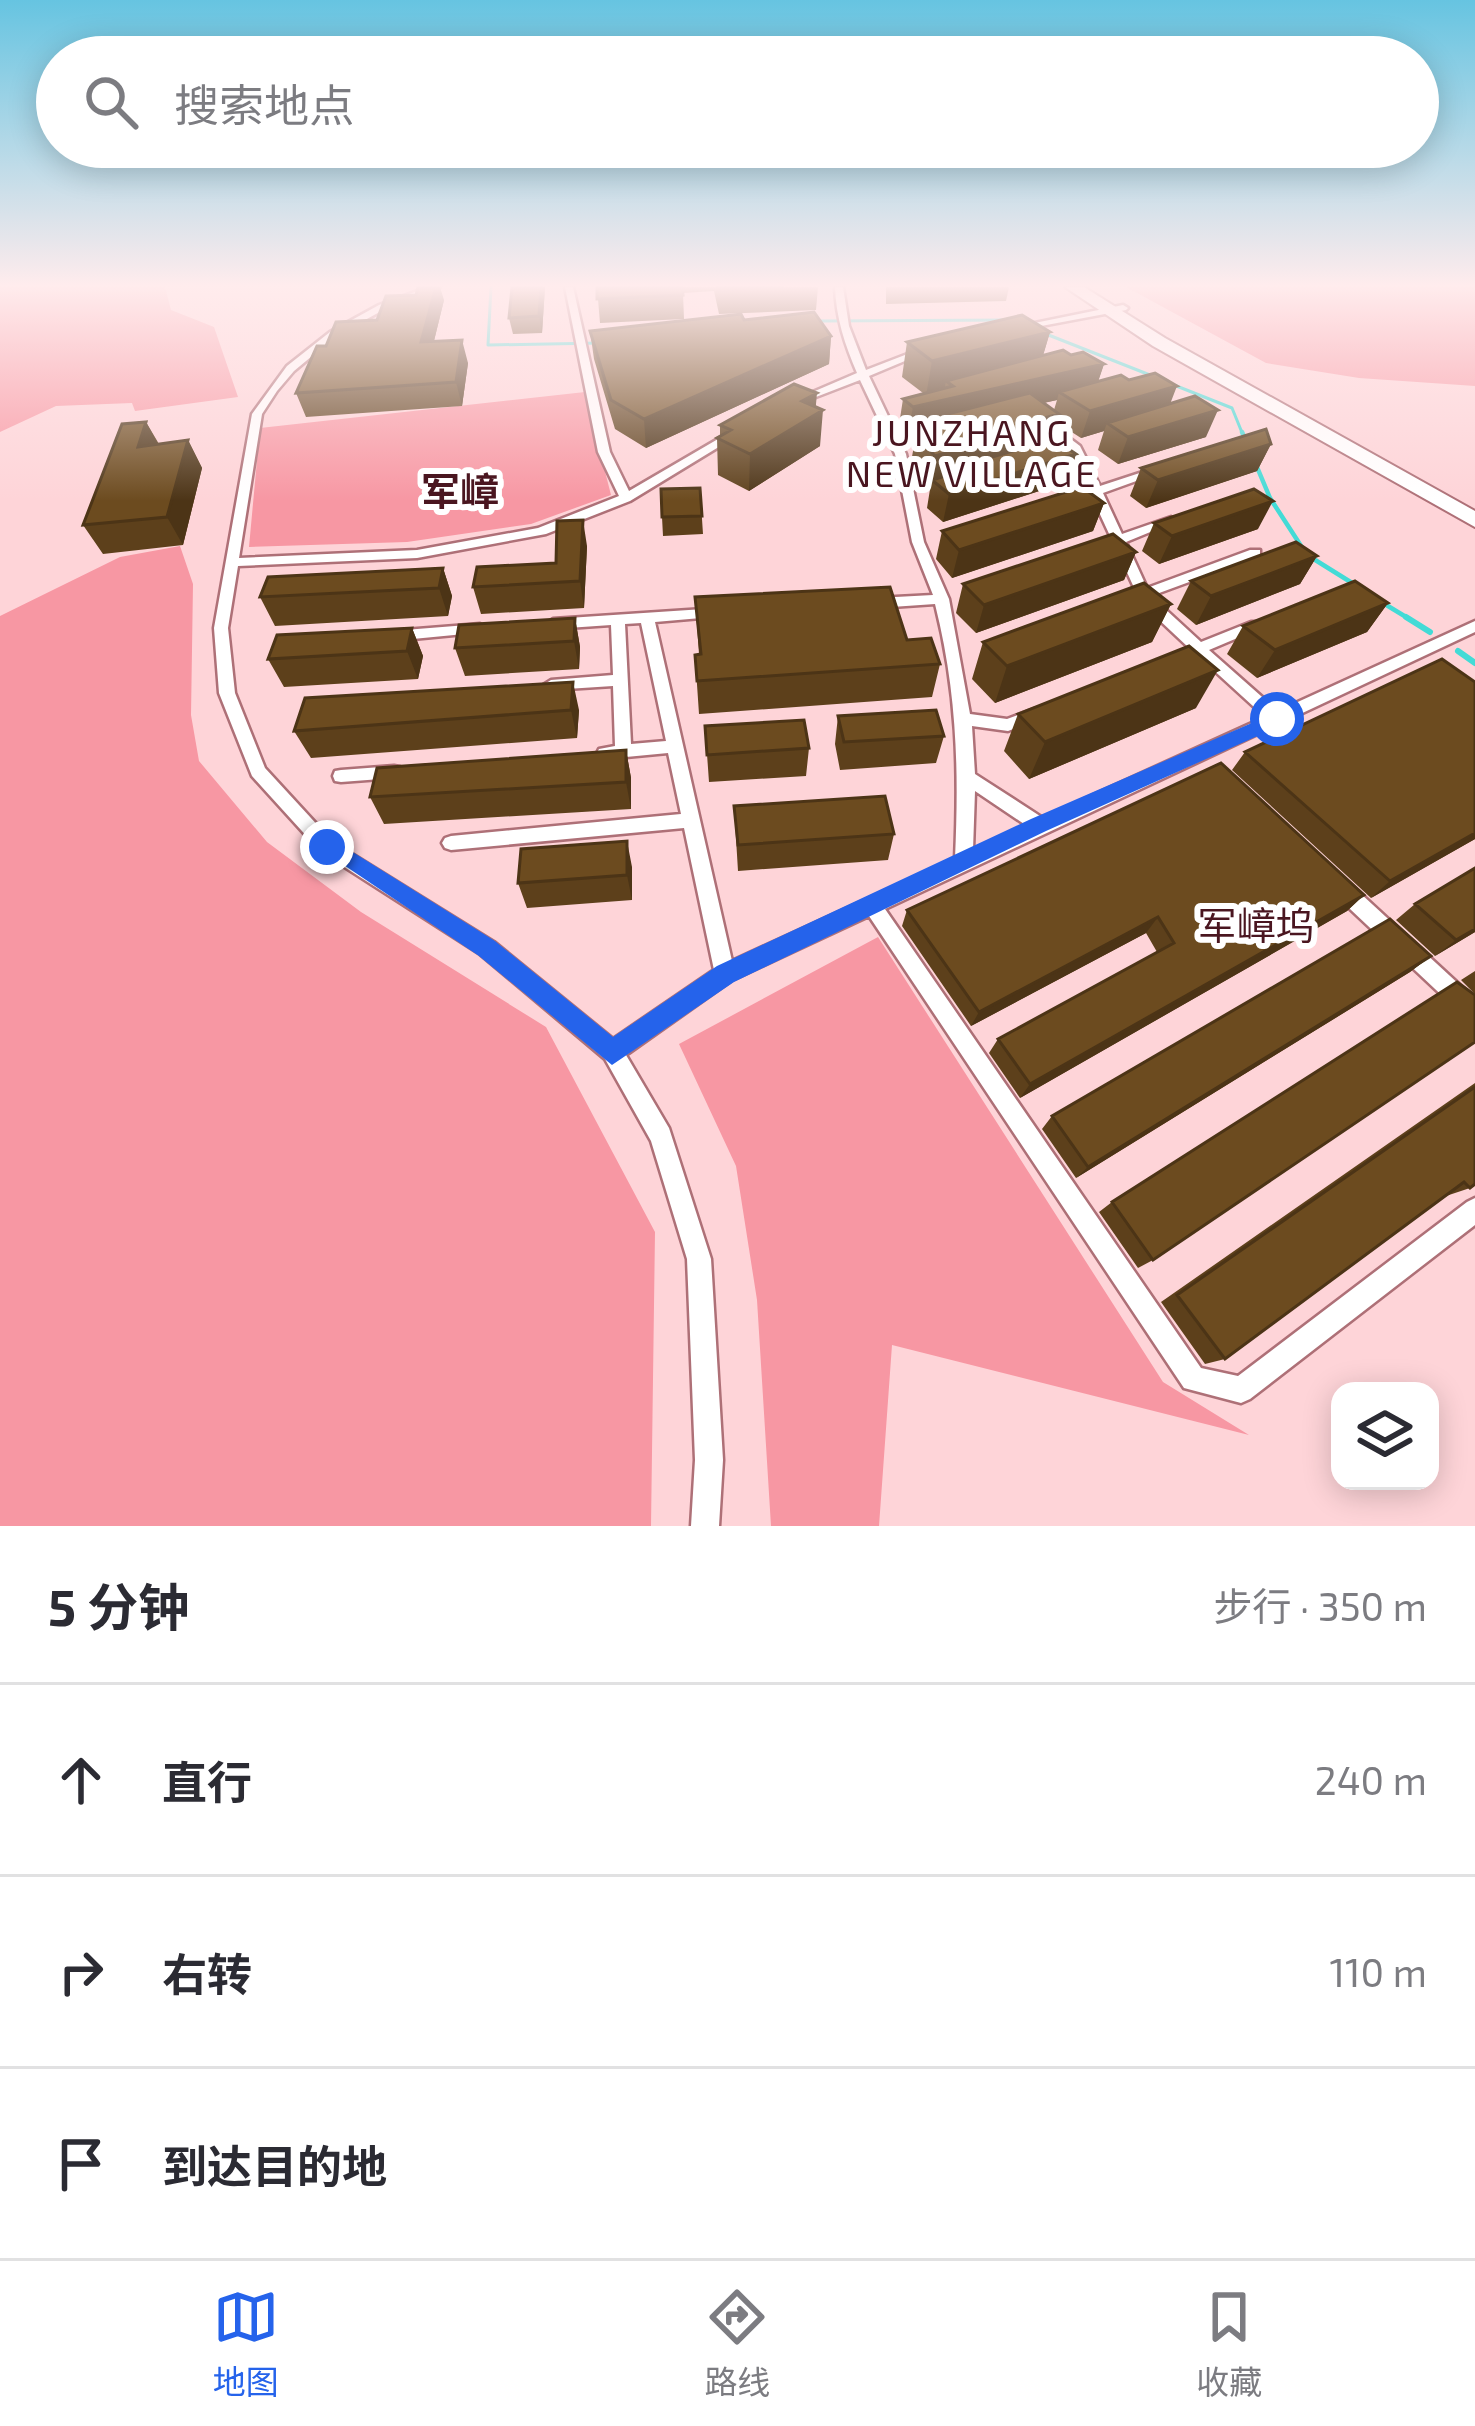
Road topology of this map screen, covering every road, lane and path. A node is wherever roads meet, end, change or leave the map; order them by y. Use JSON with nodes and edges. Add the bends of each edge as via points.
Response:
{"nodes":[{"id":1,"x":298,"y":358,"type":"edge"},
{"id":2,"x":583,"y":358,"type":"edge"},
{"id":3,"x":859,"y":358,"type":"edge"},
{"id":4,"x":905,"y":358,"type":"edge"},
{"id":5,"x":1199,"y":358,"type":"edge"},
{"id":6,"x":1205,"y":358,"type":"edge"},
{"id":7,"x":860,"y":374,"type":"junction"},
{"id":8,"x":779,"y":408,"type":"edge"},
{"id":9,"x":1054,"y":410,"type":"edge"},
{"id":10,"x":901,"y":411,"type":"edge"},
{"id":11,"x":1015,"y":414,"type":"edge"},
{"id":12,"x":881,"y":416,"type":"junction"},
{"id":13,"x":1033,"y":416,"type":"junction"},
{"id":14,"x":741,"y":431,"type":"edge"},
{"id":15,"x":917,"y":440,"type":"edge"},
{"id":16,"x":1099,"y":442,"type":"dead end"},
{"id":17,"x":897,"y":445,"type":"junction"},
{"id":18,"x":1076,"y":448,"type":"junction"},
{"id":19,"x":1055,"y":455,"type":"edge"},
{"id":20,"x":1179,"y":465,"type":"edge"},
{"id":21,"x":1096,"y":491,"type":"junction"},
{"id":22,"x":626,"y":499,"type":"junction"},
{"id":23,"x":1074,"y":499,"type":"edge"},
{"id":24,"x":1475,"y":506,"type":"edge"},
{"id":25,"x":1178,"y":519,"type":"edge"},
{"id":26,"x":1475,"y":520,"type":"edge"},
{"id":27,"x":1118,"y":540,"type":"junction"},
{"id":28,"x":941,"y":542,"type":"edge"},
{"id":29,"x":1098,"y":547,"type":"edge"},
{"id":30,"x":919,"y":548,"type":"junction"},
{"id":31,"x":1256,"y":554,"type":"edge"},
{"id":32,"x":233,"y":562,"type":"junction"},
{"id":33,"x":1143,"y":595,"type":"junction"},
{"id":34,"x":941,"y":598,"type":"junction"},
{"id":35,"x":1122,"y":602,"type":"edge"},
{"id":36,"x":859,"y":604,"type":"edge"},
{"id":37,"x":741,"y":611,"type":"edge"},
{"id":38,"x":1282,"y":615,"type":"edge"},
{"id":39,"x":647,"y":617,"type":"junction"},
{"id":40,"x":618,"y":620,"type":"junction"},
{"id":41,"x":527,"y":626,"type":"edge"},
{"id":42,"x":1475,"y":626,"type":"edge"},
{"id":43,"x":504,"y":628,"type":"edge"},
{"id":44,"x":368,"y":637,"type":"edge"},
{"id":45,"x":1199,"y":649,"type":"junction"},
{"id":46,"x":1178,"y":657,"type":"edge"},
{"id":47,"x":620,"y":680,"type":"junction"},
{"id":48,"x":526,"y":687,"type":"edge"},
{"id":49,"x":1051,"y":708,"type":"edge"},
{"id":50,"x":965,"y":718,"type":"junction"},
{"id":51,"x":1277,"y":719,"type":"junction"},
{"id":52,"x":675,"y":746,"type":"junction"},
{"id":53,"x":623,"y":751,"type":"junction"},
{"id":54,"x":596,"y":754,"type":"edge"},
{"id":55,"x":1198,"y":755,"type":"junction"},
{"id":56,"x":411,"y":770,"type":"edge"},
{"id":57,"x":1215,"y":771,"type":"edge"},
{"id":58,"x":341,"y":776,"type":"dead end"},
{"id":59,"x":967,"y":777,"type":"junction"},
{"id":60,"x":692,"y":820,"type":"junction"},
{"id":61,"x":1039,"y":825,"type":"junction"},
{"id":62,"x":452,"y":844,"type":"dead end"},
{"id":63,"x":964,"y":862,"type":"junction"},
{"id":64,"x":1319,"y":868,"type":"edge"},
{"id":65,"x":873,"y":906,"type":"junction"},
{"id":66,"x":725,"y":974,"type":"junction"},
{"id":67,"x":1475,"y":1013,"type":"edge"},
{"id":68,"x":612,"y":1052,"type":"junction"},
{"id":69,"x":1475,"y":1210,"type":"edge"},
{"id":70,"x":705,"y":1526,"type":"edge"}],
"edges":[{"from":1,"to":32,"type":"street","via":[[257,414]]},
{"from":2,"to":22,"type":"street","via":[[604,452]]},
{"from":3,"to":7,"type":"street"},
{"from":4,"to":7,"type":"street"},
{"from":5,"to":26,"type":"highway"},
{"from":6,"to":24,"type":"highway"},
{"from":7,"to":8,"type":"street"},
{"from":7,"to":12,"type":"street"},
{"from":9,"to":13,"type":"street"},
{"from":10,"to":12,"type":"street"},
{"from":11,"to":13,"type":"street"},
{"from":12,"to":17,"type":"street"},
{"from":13,"to":18,"type":"street"},
{"from":14,"to":22,"type":"street"},
{"from":15,"to":17,"type":"street"},
{"from":16,"to":18,"type":"street"},
{"from":17,"to":30,"type":"street"},
{"from":18,"to":19,"type":"street"},
{"from":18,"to":21,"type":"street"},
{"from":20,"to":21,"type":"street"},
{"from":21,"to":23,"type":"street"},
{"from":21,"to":27,"type":"street"},
{"from":22,"to":32,"type":"street","via":[[542,531],[417,554]]},
{"from":25,"to":27,"type":"street"},
{"from":27,"to":29,"type":"street"},
{"from":27,"to":33,"type":"street"},
{"from":28,"to":30,"type":"street"},
{"from":30,"to":34,"type":"street"},
{"from":31,"to":33,"type":"street"},
{"from":32,"to":68,"type":"street","via":[[220,628],[227,693],[258,771],[327,847],[487,948]]},
{"from":33,"to":35,"type":"street"},
{"from":33,"to":45,"type":"street"},
{"from":34,"to":36,"type":"street"},
{"from":34,"to":50,"type":"street"},
{"from":37,"to":39,"type":"street"},
{"from":38,"to":45,"type":"street"},
{"from":39,"to":40,"type":"street"},
{"from":39,"to":52,"type":"street"},
{"from":40,"to":41,"type":"street"},
{"from":40,"to":47,"type":"street"},
{"from":42,"to":51,"type":"street","via":[[1418,660]]},
{"from":43,"to":44,"type":"street"},
{"from":45,"to":46,"type":"street"},
{"from":45,"to":51,"type":"street"},
{"from":47,"to":48,"type":"street"},
{"from":47,"to":53,"type":"street"},
{"from":49,"to":50,"type":"street","via":[[1009,725]]},
{"from":50,"to":59,"type":"street"},
{"from":51,"to":55,"type":"street"},
{"from":52,"to":53,"type":"street"},
{"from":52,"to":60,"type":"street"},
{"from":53,"to":54,"type":"street"},
{"from":55,"to":57,"type":"street"},
{"from":55,"to":61,"type":"street"},
{"from":56,"to":58,"type":"street"},
{"from":59,"to":61,"type":"street"},
{"from":59,"to":63,"type":"street"},
{"from":60,"to":62,"type":"street"},
{"from":60,"to":66,"type":"street"},
{"from":61,"to":63,"type":"street"},
{"from":63,"to":65,"type":"street"},
{"from":64,"to":67,"type":"street"},
{"from":65,"to":66,"type":"street"},
{"from":65,"to":69,"type":"street","via":[[1193,1379],[1240,1390]]},
{"from":66,"to":68,"type":"street"},
{"from":68,"to":70,"type":"street","via":[[661,1136],[699,1259]]}]}
